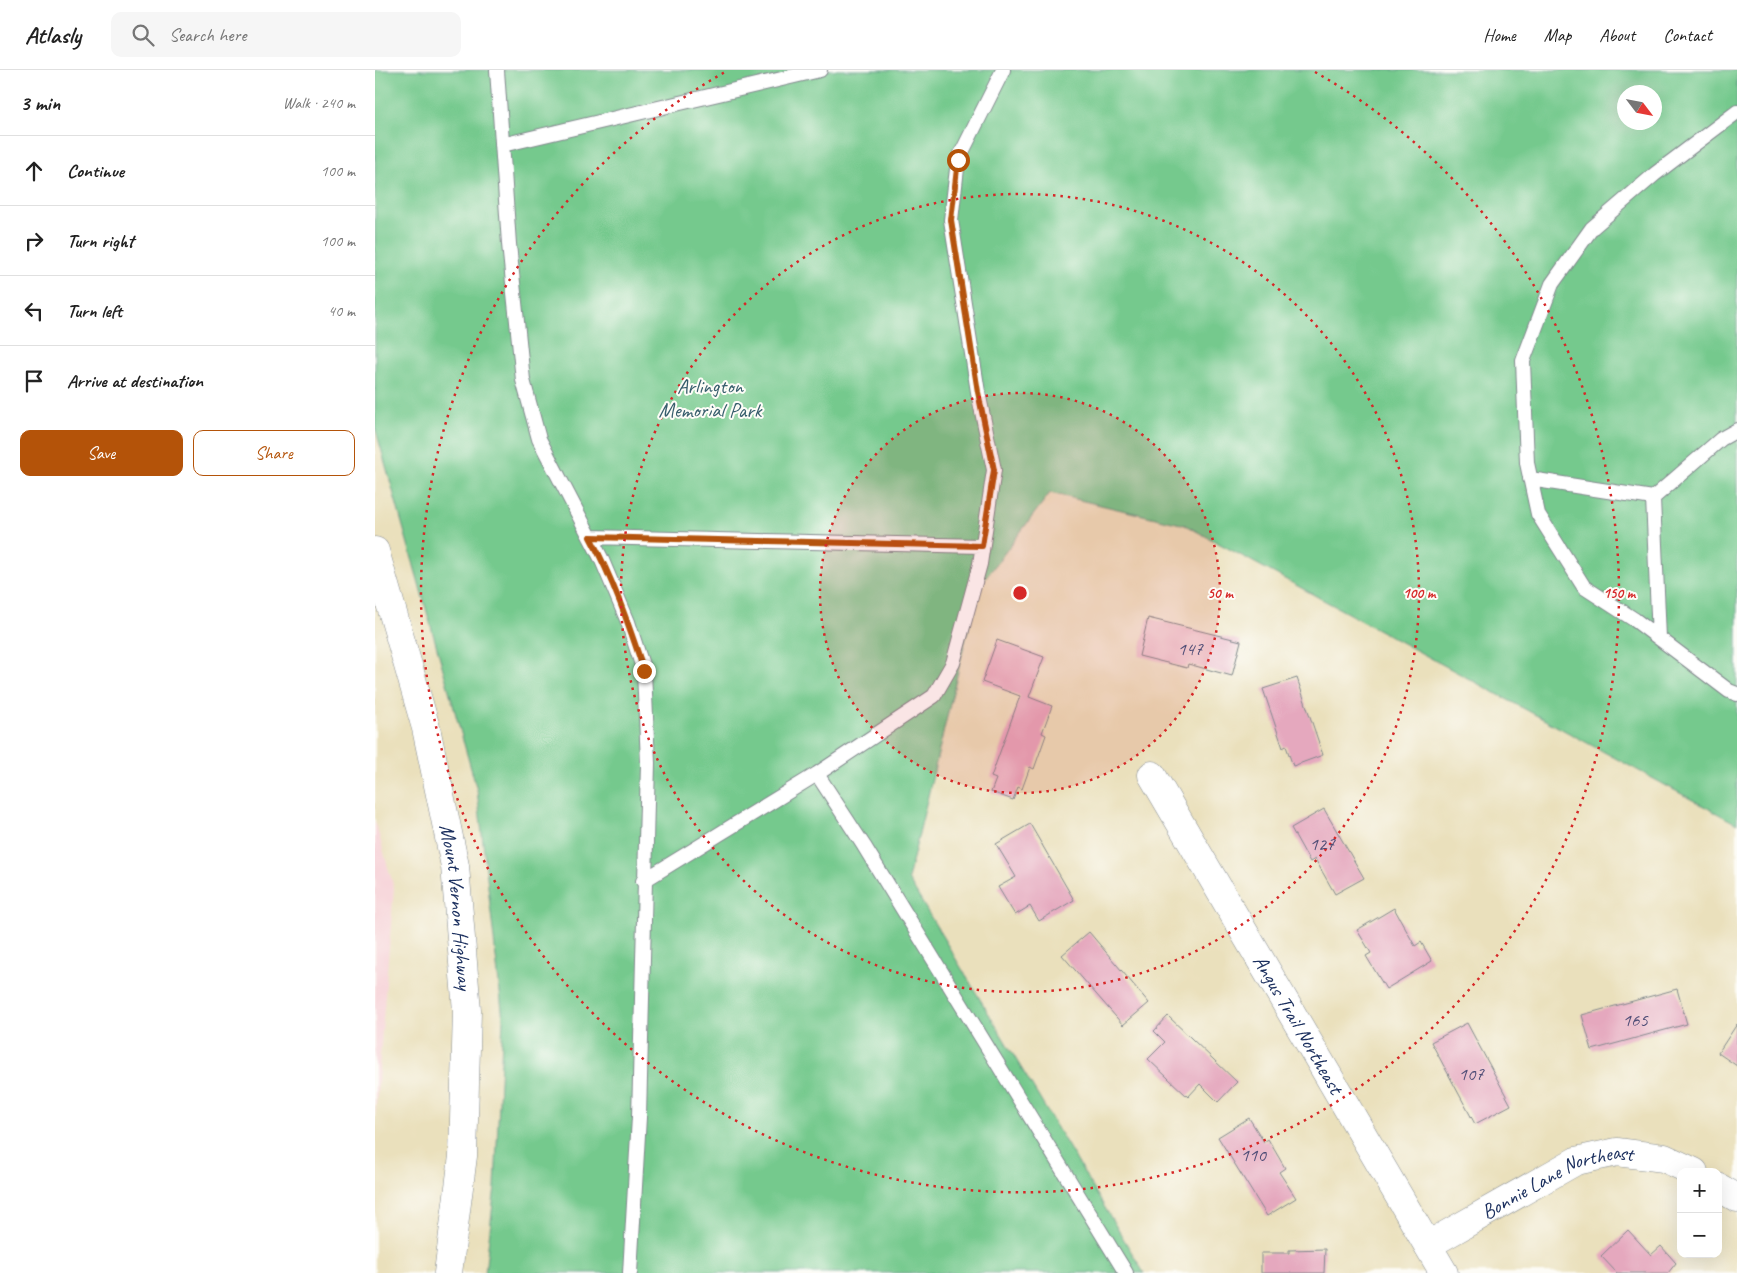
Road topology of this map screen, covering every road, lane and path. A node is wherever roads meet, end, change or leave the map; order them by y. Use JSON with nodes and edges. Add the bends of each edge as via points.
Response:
{"nodes":[{"id":1,"x":497,"y":70,"type":"edge"},
{"id":2,"x":820,"y":70,"type":"edge"},
{"id":3,"x":1003,"y":70,"type":"edge"},
{"id":4,"x":1737,"y":112,"type":"edge"},
{"id":5,"x":502,"y":145,"type":"junction"},
{"id":6,"x":1737,"y":430,"type":"edge"},
{"id":7,"x":1530,"y":479,"type":"junction"},
{"id":8,"x":1653,"y":498,"type":"junction"},
{"id":9,"x":590,"y":537,"type":"junction"},
{"id":10,"x":982,"y":546,"type":"junction"},
{"id":11,"x":375,"y":551,"type":"edge"},
{"id":12,"x":1659,"y":638,"type":"junction"},
{"id":13,"x":1737,"y":694,"type":"edge"},
{"id":14,"x":817,"y":774,"type":"junction"},
{"id":15,"x":1152,"y":775,"type":"dead end"},
{"id":16,"x":643,"y":881,"type":"junction"},
{"id":17,"x":1686,"y":1168,"type":"edge"},
{"id":18,"x":1722,"y":1189,"type":"edge"},
{"id":19,"x":1737,"y":1198,"type":"edge"},
{"id":20,"x":1428,"y":1245,"type":"junction"},
{"id":21,"x":1118,"y":1260,"type":"junction"},
{"id":22,"x":448,"y":1273,"type":"edge"},
{"id":23,"x":630,"y":1273,"type":"edge"},
{"id":24,"x":1111,"y":1273,"type":"edge"},
{"id":25,"x":1126,"y":1273,"type":"edge"},
{"id":26,"x":1444,"y":1273,"type":"edge"}],
"edges":[{"from":1,"to":5,"type":"lane"},
{"from":2,"to":5,"type":"lane"},
{"from":3,"to":10,"type":"lane","via":[[958,160],[951,220],[978,392],[994,470]]},
{"from":4,"to":7,"type":"lane","via":[[1591,228],[1552,284],[1523,360]]},
{"from":5,"to":9,"type":"lane","via":[[523,380],[539,439]]},
{"from":6,"to":8,"type":"lane","via":[[1721,438]]},
{"from":7,"to":8,"type":"lane"},
{"from":7,"to":12,"type":"lane","via":[[1538,514],[1584,587]]},
{"from":8,"to":12,"type":"lane"},
{"from":9,"to":10,"type":"lane"},
{"from":9,"to":16,"type":"lane","via":[[628,622],[644,671],[648,763]]},
{"from":10,"to":14,"type":"lane","via":[[953,663],[934,696]]},
{"from":11,"to":22,"type":"street","name":"Mount Vernon Highway","via":[[426,728],[455,866],[467,1011],[463,1156]]},
{"from":12,"to":13,"type":"lane"},
{"from":14,"to":16,"type":"lane"},
{"from":14,"to":21,"type":"lane","via":[[870,854]]},
{"from":15,"to":20,"type":"street","name":"Angus Trail Northeast"},
{"from":16,"to":23,"type":"lane","via":[[639,1117]]},
{"from":17,"to":20,"type":"street","name":"Bonnie Lane Northeast","via":[[1664,1158],[1617,1152],[1576,1161]]},
{"from":18,"to":19,"type":"street"},
{"from":20,"to":26,"type":"street","name":"Angus Trail Northeast"},
{"from":21,"to":24,"type":"lane"},
{"from":21,"to":25,"type":"lane"}]}
